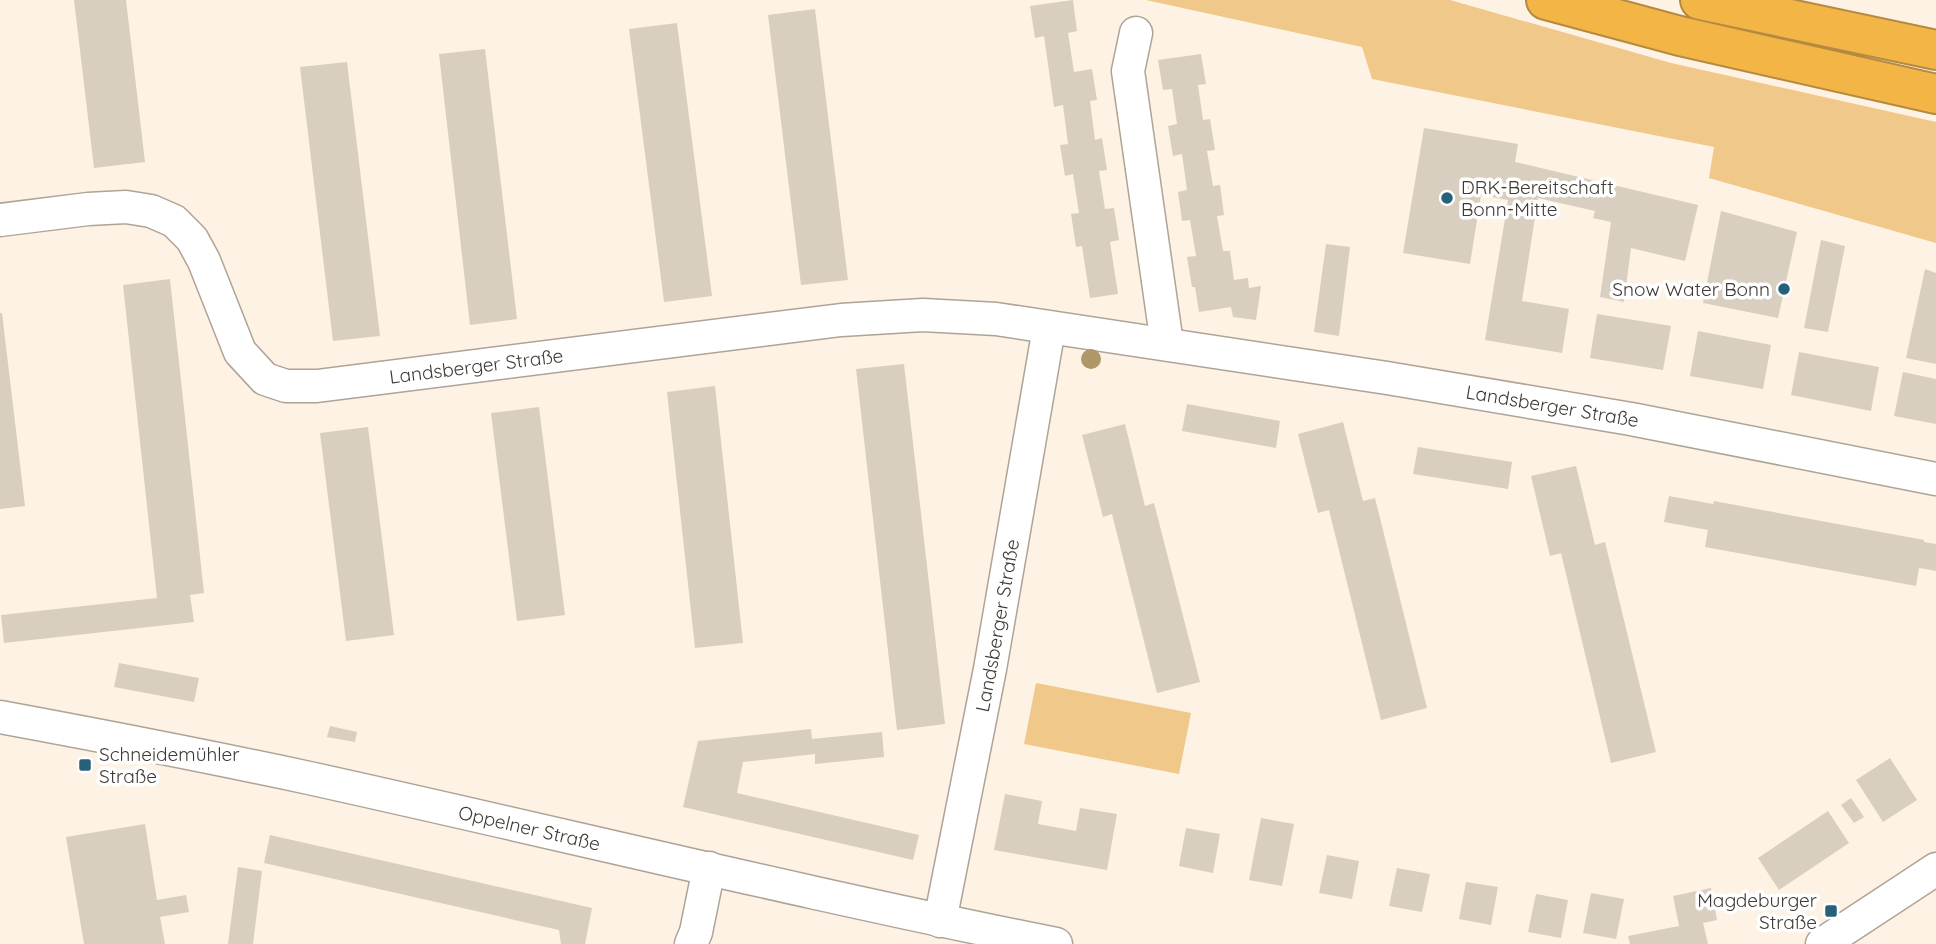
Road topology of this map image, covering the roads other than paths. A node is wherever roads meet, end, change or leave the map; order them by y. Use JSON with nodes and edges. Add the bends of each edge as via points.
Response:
{"nodes":[{"id":1,"x":1546,"y":0,"type":"edge"},
{"id":2,"x":1700,"y":0,"type":"edge"},
{"id":3,"x":1136,"y":33,"type":"dead end"},
{"id":4,"x":1936,"y":50,"type":"edge"},
{"id":5,"x":1936,"y":94,"type":"edge"},
{"id":6,"x":0,"y":220,"type":"edge"},
{"id":7,"x":1049,"y":328,"type":"junction"},
{"id":8,"x":1167,"y":344,"type":"junction"},
{"id":9,"x":1936,"y":479,"type":"edge"},
{"id":10,"x":0,"y":717,"type":"edge"},
{"id":11,"x":709,"y":868,"type":"junction"},
{"id":12,"x":1936,"y":869,"type":"edge"},
{"id":13,"x":940,"y":921,"type":"junction"},
{"id":14,"x":691,"y":944,"type":"edge"},
{"id":15,"x":1056,"y":944,"type":"edge"},
{"id":16,"x":1822,"y":944,"type":"edge"}],
"edges":[{"from":1,"to":5,"type":"highway","via":[[1680,36]]},
{"from":2,"to":4,"type":"highway"},
{"from":3,"to":8,"type":"street","via":[[1128,71]]},
{"from":6,"to":7,"type":"street","name":"Landsberger Straße","via":[[126,206],[174,221],[192,239],[204,261],[240,352],[265,379],[286,386],[317,386],[841,320],[940,316]]},
{"from":7,"to":8,"type":"street","name":"Landsberger Straße"},
{"from":7,"to":13,"type":"street","name":"Landsberger Straße","via":[[990,669]]},
{"from":8,"to":9,"type":"street","name":"Landsberger Straße","via":[[1618,417]]},
{"from":10,"to":11,"type":"street","name":"Oppelner Straße","via":[[307,778]]},
{"from":11,"to":13,"type":"street","name":"Oppelner Straße"},
{"from":11,"to":14,"type":"street"},
{"from":12,"to":16,"type":"street"},
{"from":13,"to":15,"type":"street","name":"Oppelner Straße"}]}
